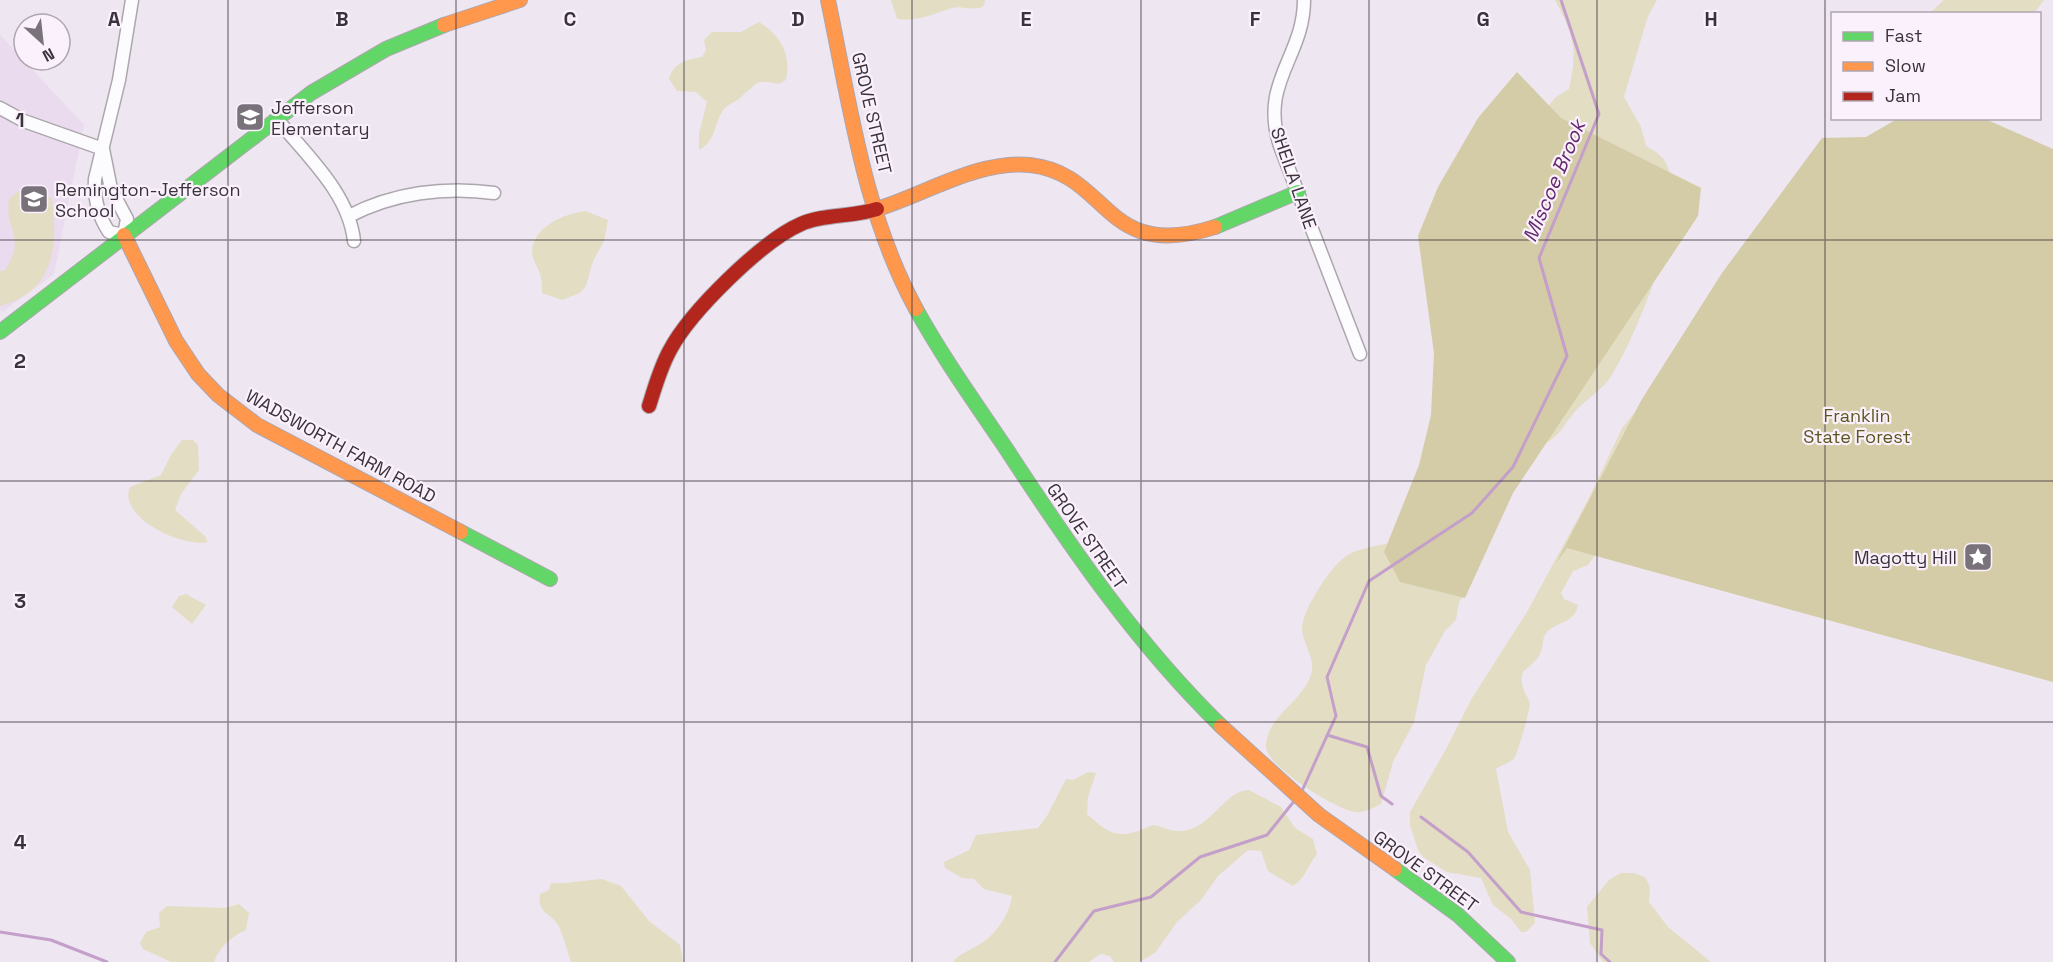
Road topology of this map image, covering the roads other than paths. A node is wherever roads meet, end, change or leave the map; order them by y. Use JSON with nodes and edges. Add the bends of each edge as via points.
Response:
{"nodes":[{"id":1,"x":132,"y":0,"type":"edge"},
{"id":2,"x":520,"y":0,"type":"edge"},
{"id":3,"x":828,"y":0,"type":"edge"},
{"id":4,"x":1304,"y":0,"type":"edge"},
{"id":5,"x":0,"y":108,"type":"edge"},
{"id":6,"x":277,"y":119,"type":"junction"},
{"id":7,"x":103,"y":149,"type":"junction"},
{"id":8,"x":1298,"y":192,"type":"junction"},
{"id":9,"x":494,"y":193,"type":"dead end"},
{"id":10,"x":876,"y":208,"type":"junction"},
{"id":11,"x":350,"y":216,"type":"junction"},
{"id":12,"x":124,"y":235,"type":"junction"},
{"id":13,"x":354,"y":241,"type":"dead end"},
{"id":14,"x":0,"y":333,"type":"edge"},
{"id":15,"x":1359,"y":354,"type":"dead end"},
{"id":16,"x":649,"y":406,"type":"dead end"},
{"id":17,"x":550,"y":579,"type":"dead end"},
{"id":18,"x":1508,"y":962,"type":"edge"}],
"edges":[{"from":1,"to":7,"type":"street"},
{"from":2,"to":6,"type":"main road","via":[[381,49],[328,81]]},
{"from":3,"to":10,"type":"main road","name":"GROVE STREET"},
{"from":4,"to":8,"type":"street","name":"SHEILA LANE","via":[[1300,29],[1277,86],[1273,112],[1277,138]]},
{"from":5,"to":7,"type":"street","via":[[24,121]]},
{"from":6,"to":11,"type":"street","via":[[342,200]]},
{"from":6,"to":12,"type":"main road"},
{"from":7,"to":12,"type":"street","via":[[111,189],[127,219]]},
{"from":7,"to":12,"type":"street","via":[[95,179],[97,205],[109,232]]},
{"from":8,"to":10,"type":"main road","via":[[1196,233],[1166,238],[1129,228],[1069,177],[1032,165],[992,168]]},
{"from":8,"to":15,"type":"street","name":"SHEILA LANE"},
{"from":9,"to":11,"type":"street","via":[[411,195],[380,201]]},
{"from":10,"to":16,"type":"main road","via":[[800,223],[773,241],[709,300],[685,328],[666,357]]},
{"from":10,"to":18,"type":"main road","name":"GROVE STREET","via":[[889,252],[921,315],[1078,558],[1154,654],[1240,744],[1298,797],[1472,926]]},
{"from":11,"to":13,"type":"street"},
{"from":12,"to":14,"type":"main road"},
{"from":12,"to":17,"type":"main road","name":"WADSWORTH FARM ROAD","via":[[168,326],[198,374],[234,409]]}]}
